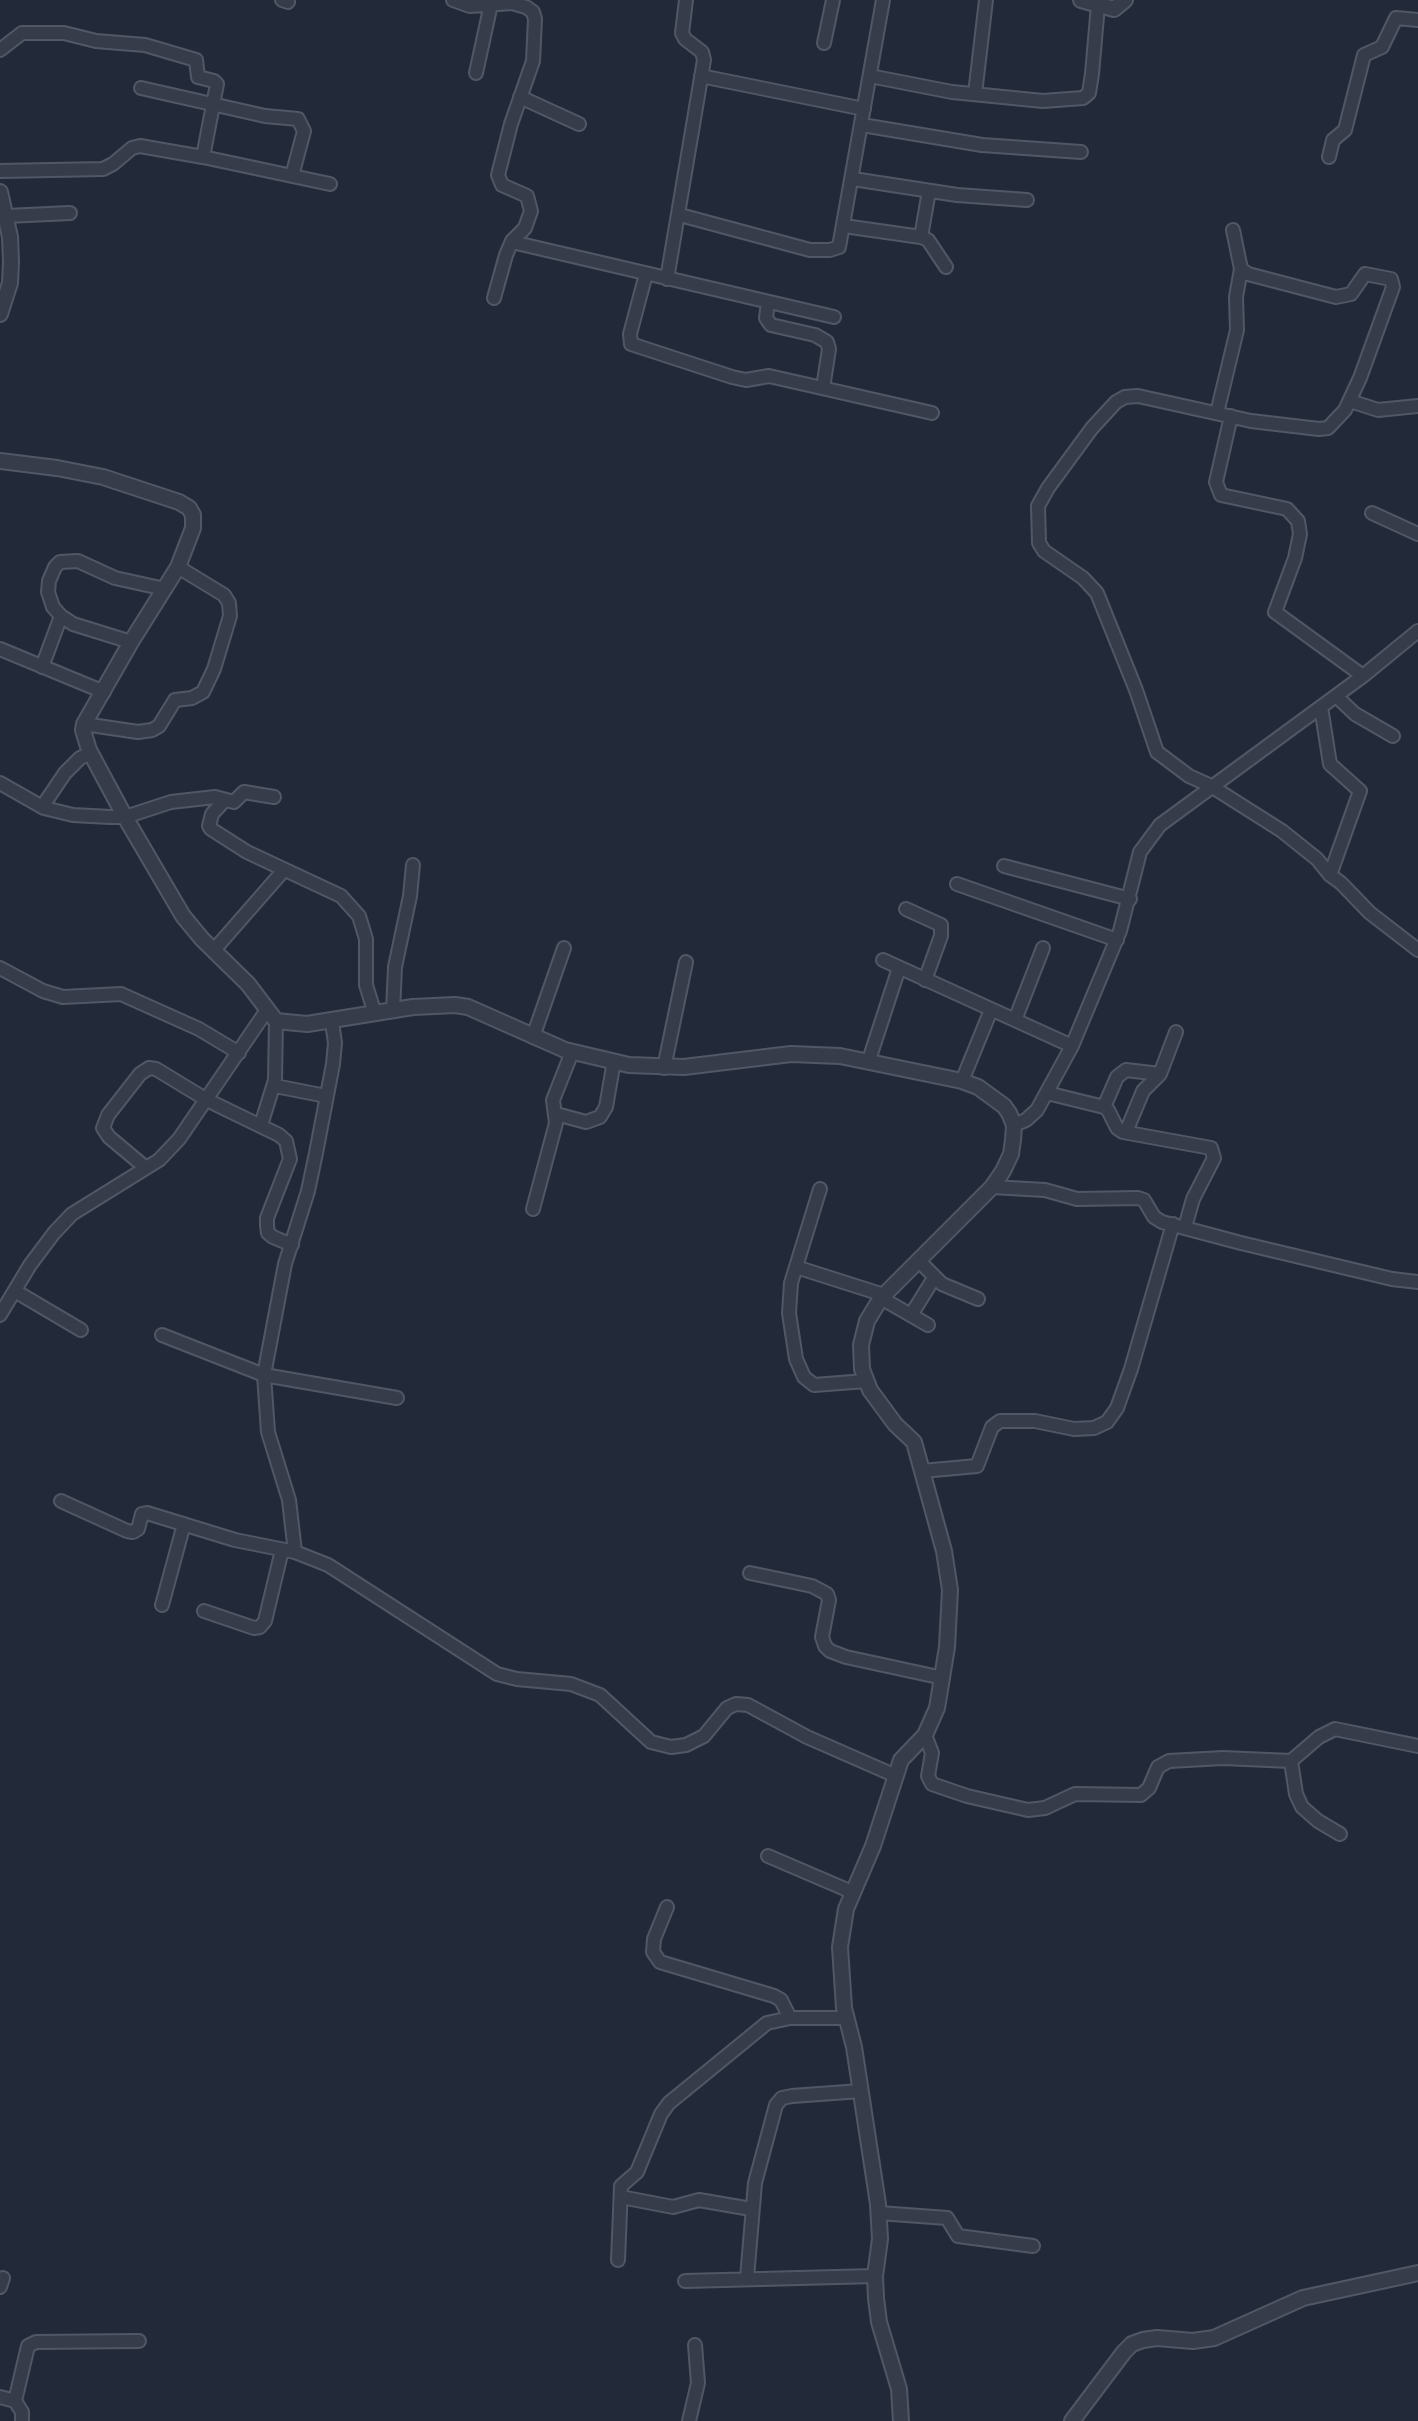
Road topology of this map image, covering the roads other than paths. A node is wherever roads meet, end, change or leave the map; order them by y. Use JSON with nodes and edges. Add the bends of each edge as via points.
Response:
{"nodes":[{"id":1,"x":453,"y":0,"type":"edge"},
{"id":2,"x":541,"y":0,"type":"edge"},
{"id":3,"x":686,"y":0,"type":"edge"},
{"id":4,"x":833,"y":0,"type":"edge"},
{"id":5,"x":883,"y":0,"type":"edge"},
{"id":6,"x":986,"y":0,"type":"edge"},
{"id":7,"x":1081,"y":0,"type":"edge"},
{"id":8,"x":1125,"y":0,"type":"edge"},
{"id":9,"x":491,"y":4,"type":"junction"},
{"id":10,"x":1098,"y":5,"type":"junction"},
{"id":11,"x":535,"y":19,"type":"junction"},
{"id":12,"x":1418,"y":20,"type":"edge"},
{"id":13,"x":824,"y":43,"type":"dead end"},
{"id":14,"x":0,"y":50,"type":"edge"},
{"id":15,"x":476,"y":73,"type":"dead end"},
{"id":16,"x":701,"y":76,"type":"junction"},
{"id":17,"x":870,"y":76,"type":"junction"},
{"id":18,"x":141,"y":88,"type":"dead end"},
{"id":19,"x":975,"y":94,"type":"junction"},
{"id":20,"x":520,"y":97,"type":"junction"},
{"id":21,"x":213,"y":104,"type":"junction"},
{"id":22,"x":864,"y":109,"type":"junction"},
{"id":23,"x":579,"y":124,"type":"dead end"},
{"id":24,"x":862,"y":125,"type":"junction"},
{"id":25,"x":1081,"y":152,"type":"dead end"},
{"id":26,"x":203,"y":157,"type":"junction"},
{"id":27,"x":1329,"y":157,"type":"dead end"},
{"id":28,"x":0,"y":171,"type":"edge"},
{"id":29,"x":292,"y":176,"type":"junction"},
{"id":30,"x":853,"y":179,"type":"junction"},
{"id":31,"x":330,"y":184,"type":"dead end"},
{"id":32,"x":929,"y":191,"type":"junction"},
{"id":33,"x":0,"y":192,"type":"edge"},
{"id":34,"x":1027,"y":200,"type":"dead end"},
{"id":35,"x":70,"y":213,"type":"dead end"},
{"id":36,"x":680,"y":215,"type":"junction"},
{"id":37,"x":6,"y":216,"type":"junction"},
{"id":38,"x":844,"y":226,"type":"junction"},
{"id":39,"x":1233,"y":230,"type":"dead end"},
{"id":40,"x":921,"y":237,"type":"junction"},
{"id":41,"x":512,"y":242,"type":"junction"},
{"id":42,"x":946,"y":267,"type":"dead end"},
{"id":43,"x":1241,"y":269,"type":"junction"},
{"id":44,"x":646,"y":274,"type":"junction"},
{"id":45,"x":667,"y":279,"type":"junction"},
{"id":46,"x":5,"y":283,"type":"edge"},
{"id":47,"x":494,"y":298,"type":"dead end"},
{"id":48,"x":768,"y":302,"type":"junction"},
{"id":49,"x":0,"y":314,"type":"edge"},
{"id":50,"x":834,"y":317,"type":"dead end"},
{"id":51,"x":823,"y":388,"type":"junction"},
{"id":52,"x":1350,"y":401,"type":"junction"},
{"id":53,"x":1418,"y":406,"type":"edge"},
{"id":54,"x":932,"y":413,"type":"dead end"},
{"id":55,"x":1217,"y":413,"type":"junction"},
{"id":56,"x":1231,"y":416,"type":"junction"},
{"id":57,"x":0,"y":461,"type":"edge"},
{"id":58,"x":1372,"y":513,"type":"dead end"},
{"id":59,"x":1418,"y":534,"type":"edge"},
{"id":60,"x":178,"y":567,"type":"junction"},
{"id":61,"x":165,"y":589,"type":"junction"},
{"id":62,"x":61,"y":616,"type":"junction"},
{"id":63,"x":1418,"y":631,"type":"edge"},
{"id":64,"x":131,"y":642,"type":"junction"},
{"id":65,"x":0,"y":649,"type":"edge"},
{"id":66,"x":42,"y":667,"type":"junction"},
{"id":67,"x":1363,"y":676,"type":"junction"},
{"id":68,"x":104,"y":692,"type":"junction"},
{"id":69,"x":1336,"y":696,"type":"junction"},
{"id":70,"x":1321,"y":707,"type":"junction"},
{"id":71,"x":84,"y":724,"type":"junction"},
{"id":72,"x":1393,"y":736,"type":"dead end"},
{"id":73,"x":91,"y":753,"type":"junction"},
{"id":74,"x":0,"y":783,"type":"edge"},
{"id":75,"x":1204,"y":792,"type":"junction"},
{"id":76,"x":274,"y":797,"type":"dead end"},
{"id":77,"x":225,"y":800,"type":"junction"},
{"id":78,"x":42,"y":807,"type":"junction"},
{"id":79,"x":125,"y":817,"type":"junction"},
{"id":80,"x":413,"y":865,"type":"dead end"},
{"id":81,"x":1004,"y":866,"type":"dead end"},
{"id":82,"x":284,"y":870,"type":"junction"},
{"id":83,"x":1330,"y":875,"type":"junction"},
{"id":84,"x":957,"y":884,"type":"dead end"},
{"id":85,"x":1130,"y":899,"type":"junction"},
{"id":86,"x":906,"y":909,"type":"dead end"},
{"id":87,"x":1117,"y":940,"type":"junction"},
{"id":88,"x":564,"y":948,"type":"dead end"},
{"id":89,"x":1043,"y":948,"type":"dead end"},
{"id":90,"x":214,"y":950,"type":"junction"},
{"id":91,"x":1418,"y":950,"type":"edge"},
{"id":92,"x":883,"y":960,"type":"dead end"},
{"id":93,"x":686,"y":962,"type":"dead end"},
{"id":94,"x":0,"y":968,"type":"edge"},
{"id":95,"x":899,"y":968,"type":"junction"},
{"id":96,"x":925,"y":980,"type":"junction"},
{"id":97,"x":991,"y":1010,"type":"junction"},
{"id":98,"x":393,"y":1011,"type":"junction"},
{"id":99,"x":375,"y":1014,"type":"junction"},
{"id":100,"x":271,"y":1016,"type":"junction"},
{"id":101,"x":1015,"y":1020,"type":"junction"},
{"id":102,"x":332,"y":1022,"type":"junction"},
{"id":103,"x":1176,"y":1032,"type":"dead end"},
{"id":104,"x":533,"y":1037,"type":"junction"},
{"id":105,"x":1072,"y":1046,"type":"junction"},
{"id":106,"x":572,"y":1052,"type":"junction"},
{"id":107,"x":239,"y":1053,"type":"junction"},
{"id":108,"x":869,"y":1060,"type":"junction"},
{"id":109,"x":614,"y":1061,"type":"junction"},
{"id":110,"x":664,"y":1068,"type":"junction"},
{"id":111,"x":1160,"y":1074,"type":"junction"},
{"id":112,"x":962,"y":1081,"type":"junction"},
{"id":113,"x":275,"y":1086,"type":"junction"},
{"id":114,"x":1047,"y":1093,"type":"junction"},
{"id":115,"x":326,"y":1096,"type":"junction"},
{"id":116,"x":207,"y":1100,"type":"junction"},
{"id":117,"x":1104,"y":1107,"type":"junction"},
{"id":118,"x":556,"y":1114,"type":"junction"},
{"id":119,"x":261,"y":1125,"type":"junction"},
{"id":120,"x":1014,"y":1125,"type":"junction"},
{"id":121,"x":1126,"y":1132,"type":"junction"},
{"id":122,"x":289,"y":1149,"type":"junction"},
{"id":123,"x":316,"y":1153,"type":"junction"},
{"id":124,"x":146,"y":1168,"type":"junction"},
{"id":125,"x":992,"y":1187,"type":"junction"},
{"id":126,"x":820,"y":1189,"type":"dead end"},
{"id":127,"x":533,"y":1209,"type":"dead end"},
{"id":128,"x":1179,"y":1226,"type":"junction"},
{"id":129,"x":292,"y":1245,"type":"junction"},
{"id":130,"x":918,"y":1260,"type":"junction"},
{"id":131,"x":796,"y":1267,"type":"junction"},
{"id":132,"x":934,"y":1278,"type":"junction"},
{"id":133,"x":1418,"y":1282,"type":"edge"},
{"id":134,"x":15,"y":1291,"type":"junction"},
{"id":135,"x":882,"y":1296,"type":"junction"},
{"id":136,"x":978,"y":1299,"type":"dead end"},
{"id":137,"x":0,"y":1315,"type":"edge"},
{"id":138,"x":911,"y":1315,"type":"junction"},
{"id":139,"x":928,"y":1325,"type":"dead end"},
{"id":140,"x":81,"y":1330,"type":"dead end"},
{"id":141,"x":162,"y":1335,"type":"dead end"},
{"id":142,"x":264,"y":1375,"type":"junction"},
{"id":143,"x":866,"y":1381,"type":"junction"},
{"id":144,"x":397,"y":1398,"type":"dead end"},
{"id":145,"x":922,"y":1471,"type":"junction"},
{"id":146,"x":61,"y":1501,"type":"dead end"},
{"id":147,"x":184,"y":1524,"type":"junction"},
{"id":148,"x":288,"y":1551,"type":"junction"},
{"id":149,"x":750,"y":1573,"type":"dead end"},
{"id":150,"x":162,"y":1605,"type":"dead end"},
{"id":151,"x":204,"y":1611,"type":"dead end"},
{"id":152,"x":943,"y":1678,"type":"junction"},
{"id":153,"x":925,"y":1735,"type":"junction"},
{"id":154,"x":1418,"y":1746,"type":"edge"},
{"id":155,"x":1291,"y":1761,"type":"junction"},
{"id":156,"x":896,"y":1776,"type":"junction"},
{"id":157,"x":1340,"y":1834,"type":"dead end"},
{"id":158,"x":768,"y":1856,"type":"dead end"},
{"id":159,"x":852,"y":1892,"type":"junction"},
{"id":160,"x":667,"y":1907,"type":"dead end"},
{"id":161,"x":790,"y":2018,"type":"junction"},
{"id":162,"x":846,"y":2018,"type":"junction"},
{"id":163,"x":861,"y":2091,"type":"junction"},
{"id":164,"x":621,"y":2197,"type":"junction"},
{"id":165,"x":751,"y":2209,"type":"junction"},
{"id":166,"x":879,"y":2213,"type":"junction"},
{"id":167,"x":1033,"y":2246,"type":"dead end"},
{"id":168,"x":618,"y":2260,"type":"dead end"},
{"id":169,"x":1418,"y":2273,"type":"edge"},
{"id":170,"x":875,"y":2276,"type":"junction"},
{"id":171,"x":747,"y":2278,"type":"junction"},
{"id":172,"x":685,"y":2281,"type":"dead end"},
{"id":173,"x":139,"y":2341,"type":"dead end"},
{"id":174,"x":695,"y":2345,"type":"dead end"},
{"id":175,"x":0,"y":2397,"type":"edge"},
{"id":176,"x":15,"y":2401,"type":"junction"},
{"id":177,"x":22,"y":2421,"type":"edge"},
{"id":178,"x":689,"y":2421,"type":"edge"},
{"id":179,"x":901,"y":2421,"type":"edge"},
{"id":180,"x":1072,"y":2421,"type":"edge"}],
"edges":[{"from":1,"to":9,"type":"street","via":[[470,6]]},
{"from":2,"to":11,"type":"street"},
{"from":3,"to":16,"type":"street","via":[[682,33],[702,52]]},
{"from":4,"to":13,"type":"street"},
{"from":5,"to":17,"type":"street"},
{"from":6,"to":19,"type":"street"},
{"from":7,"to":10,"type":"street"},
{"from":8,"to":10,"type":"street","via":[[1114,9]]},
{"from":9,"to":11,"type":"street","via":[[526,7]]},
{"from":9,"to":15,"type":"street"},
{"from":10,"to":19,"type":"street","via":[[1089,93],[1083,98],[1043,101]]},
{"from":11,"to":20,"type":"street","via":[[533,61]]},
{"from":12,"to":27,"type":"street","via":[[1394,20],[1382,47],[1364,55],[1345,130],[1333,140]]},
{"from":14,"to":21,"type":"street","via":[[22,33],[64,33],[151,46],[196,60],[198,77],[216,82]]},
{"from":16,"to":22,"type":"street"},
{"from":16,"to":36,"type":"street"},
{"from":17,"to":19,"type":"street"},
{"from":17,"to":22,"type":"street"},
{"from":18,"to":21,"type":"street"},
{"from":20,"to":23,"type":"street"},
{"from":20,"to":41,"type":"street","via":[[498,175],[502,185],[530,201],[529,221]]},
{"from":21,"to":26,"type":"street"},
{"from":21,"to":29,"type":"street","via":[[298,119],[304,131]]},
{"from":22,"to":24,"type":"street"},
{"from":24,"to":25,"type":"street","via":[[982,145]]},
{"from":24,"to":30,"type":"street"},
{"from":26,"to":28,"type":"street","via":[[140,146],[103,169]]},
{"from":26,"to":29,"type":"street"},
{"from":29,"to":31,"type":"street"},
{"from":30,"to":32,"type":"street"},
{"from":30,"to":38,"type":"street"},
{"from":32,"to":34,"type":"street"},
{"from":32,"to":40,"type":"street"},
{"from":33,"to":37,"type":"street"},
{"from":35,"to":37,"type":"street"},
{"from":36,"to":38,"type":"street","via":[[810,250],[839,247]]},
{"from":36,"to":45,"type":"street"},
{"from":37,"to":46,"type":"street","via":[[11,262]]},
{"from":38,"to":40,"type":"street"},
{"from":39,"to":43,"type":"street"},
{"from":40,"to":42,"type":"street"},
{"from":41,"to":44,"type":"street"},
{"from":41,"to":47,"type":"street"},
{"from":43,"to":52,"type":"street","via":[[1336,297],[1351,294],[1365,274],[1391,279],[1393,287]]},
{"from":43,"to":55,"type":"street","via":[[1237,330]]},
{"from":44,"to":45,"type":"street"},
{"from":44,"to":51,"type":"street","via":[[631,344],[732,377],[769,376]]},
{"from":45,"to":48,"type":"street"},
{"from":46,"to":49,"type":"street"},
{"from":48,"to":50,"type":"street"},
{"from":48,"to":51,"type":"street","via":[[766,318],[771,325],[827,342]]},
{"from":51,"to":54,"type":"street"},
{"from":52,"to":53,"type":"street","via":[[1378,410]]},
{"from":52,"to":56,"type":"street","via":[[1328,428]]},
{"from":55,"to":56,"type":"street"},
{"from":55,"to":75,"type":"street","via":[[1138,396],[1116,402],[1048,488],[1038,506],[1036,528],[1044,551],[1097,593],[1157,752]]},
{"from":56,"to":67,"type":"street","via":[[1216,482],[1221,495],[1287,509],[1298,521],[1295,558],[1275,612]]},
{"from":57,"to":60,"type":"street","via":[[103,477],[189,508],[193,528]]},
{"from":58,"to":59,"type":"street"},
{"from":60,"to":61,"type":"street"},
{"from":60,"to":71,"type":"street","via":[[229,603],[230,616],[203,692],[175,700],[152,730]]},
{"from":61,"to":62,"type":"street","via":[[115,578],[86,563],[60,562],[48,592]]},
{"from":61,"to":64,"type":"street"},
{"from":62,"to":64,"type":"street"},
{"from":62,"to":66,"type":"street"},
{"from":63,"to":67,"type":"street"},
{"from":64,"to":68,"type":"street"},
{"from":65,"to":66,"type":"street"},
{"from":66,"to":68,"type":"street"},
{"from":67,"to":69,"type":"street"},
{"from":68,"to":71,"type":"street"},
{"from":69,"to":70,"type":"street"},
{"from":69,"to":72,"type":"street"},
{"from":70,"to":75,"type":"street"},
{"from":70,"to":83,"type":"street","via":[[1330,764],[1360,791]]},
{"from":71,"to":73,"type":"street"},
{"from":73,"to":78,"type":"street","via":[[65,773]]},
{"from":73,"to":79,"type":"street"},
{"from":74,"to":78,"type":"street"},
{"from":75,"to":83,"type":"street","via":[[1282,831]]},
{"from":75,"to":85,"type":"street","via":[[1148,840],[1140,852]]},
{"from":76,"to":77,"type":"street","via":[[249,791],[234,802]]},
{"from":77,"to":79,"type":"street","via":[[171,802]]},
{"from":77,"to":82,"type":"street","via":[[212,814],[211,829]]},
{"from":78,"to":79,"type":"street","via":[[73,815]]},
{"from":79,"to":90,"type":"street","via":[[183,916]]},
{"from":80,"to":98,"type":"street"},
{"from":81,"to":85,"type":"street"},
{"from":82,"to":90,"type":"street"},
{"from":82,"to":99,"type":"street","via":[[341,896],[359,916],[366,939],[366,985]]},
{"from":83,"to":91,"type":"street"},
{"from":84,"to":87,"type":"street"},
{"from":85,"to":87,"type":"street"},
{"from":86,"to":96,"type":"street","via":[[941,925]]},
{"from":87,"to":105,"type":"street"},
{"from":88,"to":104,"type":"street"},
{"from":89,"to":101,"type":"street"},
{"from":90,"to":100,"type":"street"},
{"from":92,"to":95,"type":"street"},
{"from":93,"to":110,"type":"street"},
{"from":94,"to":107,"type":"street","via":[[63,997],[121,994]]},
{"from":95,"to":96,"type":"street"},
{"from":95,"to":108,"type":"street"},
{"from":96,"to":97,"type":"street"},
{"from":97,"to":101,"type":"street"},
{"from":97,"to":112,"type":"street"},
{"from":98,"to":99,"type":"street"},
{"from":98,"to":104,"type":"street","via":[[443,1004],[468,1007]]},
{"from":99,"to":102,"type":"street"},
{"from":100,"to":102,"type":"street","via":[[290,1024]]},
{"from":100,"to":107,"type":"street"},
{"from":100,"to":113,"type":"street"},
{"from":101,"to":105,"type":"street"},
{"from":102,"to":115,"type":"street","via":[[335,1043]]},
{"from":103,"to":111,"type":"street"},
{"from":104,"to":106,"type":"street"},
{"from":105,"to":114,"type":"street"},
{"from":106,"to":109,"type":"street"},
{"from":106,"to":118,"type":"street","via":[[553,1100]]},
{"from":107,"to":116,"type":"street"},
{"from":108,"to":110,"type":"street","via":[[791,1054]]},
{"from":108,"to":112,"type":"street"},
{"from":109,"to":110,"type":"street"},
{"from":109,"to":118,"type":"street","via":[[600,1117],[586,1122]]},
{"from":111,"to":117,"type":"street","via":[[1122,1072]]},
{"from":111,"to":121,"type":"street","via":[[1143,1091]]},
{"from":112,"to":120,"type":"street","via":[[1004,1106]]},
{"from":113,"to":115,"type":"street"},
{"from":113,"to":119,"type":"street"},
{"from":114,"to":117,"type":"street"},
{"from":114,"to":120,"type":"street","via":[[1037,1110]]},
{"from":115,"to":123,"type":"street"},
{"from":116,"to":119,"type":"street"},
{"from":116,"to":124,"type":"street","via":[[179,1139]]},
{"from":116,"to":124,"type":"street","via":[[156,1069],[140,1074],[103,1128]]},
{"from":117,"to":121,"type":"street","via":[[1117,1128]]},
{"from":118,"to":127,"type":"street"},
{"from":119,"to":122,"type":"street","via":[[279,1135]]},
{"from":120,"to":125,"type":"street","via":[[1011,1154]]},
{"from":121,"to":128,"type":"street","via":[[1213,1150],[1214,1158]]},
{"from":122,"to":123,"type":"street"},
{"from":122,"to":129,"type":"street","via":[[267,1226],[273,1237]]},
{"from":123,"to":129,"type":"street"},
{"from":124,"to":134,"type":"street","via":[[72,1214]]},
{"from":125,"to":128,"type":"street","via":[[1045,1190],[1077,1199],[1138,1198],[1154,1217]]},
{"from":125,"to":130,"type":"street"},
{"from":126,"to":131,"type":"street"},
{"from":128,"to":133,"type":"street"},
{"from":128,"to":145,"type":"street","via":[[1117,1408],[1107,1422],[1074,1429],[1000,1421],[992,1427],[977,1466]]},
{"from":129,"to":142,"type":"street"},
{"from":130,"to":132,"type":"street"},
{"from":130,"to":135,"type":"street"},
{"from":131,"to":135,"type":"street"},
{"from":131,"to":143,"type":"street","via":[[789,1313],[804,1377],[823,1386]]},
{"from":132,"to":136,"type":"street"},
{"from":132,"to":138,"type":"street"},
{"from":134,"to":137,"type":"street"},
{"from":134,"to":140,"type":"street"},
{"from":135,"to":138,"type":"street"},
{"from":135,"to":143,"type":"street","via":[[861,1345]]},
{"from":138,"to":139,"type":"street"},
{"from":141,"to":142,"type":"street"},
{"from":142,"to":144,"type":"street"},
{"from":142,"to":148,"type":"street","via":[[268,1432],[289,1500]]},
{"from":143,"to":145,"type":"street","via":[[914,1442]]},
{"from":145,"to":152,"type":"street","via":[[950,1590]]},
{"from":146,"to":147,"type":"street","via":[[133,1532],[147,1513]]},
{"from":147,"to":148,"type":"street"},
{"from":147,"to":150,"type":"street"},
{"from":148,"to":151,"type":"street","via":[[260,1627]]},
{"from":148,"to":156,"type":"street","via":[[328,1565],[497,1674],[571,1684],[600,1695],[651,1742],[686,1745],[704,1736],[727,1708],[748,1705]]},
{"from":149,"to":152,"type":"street","via":[[827,1594],[822,1637],[830,1651]]},
{"from":152,"to":153,"type":"street"},
{"from":153,"to":155,"type":"street","via":[[932,1753],[932,1784],[1028,1810],[1075,1794],[1141,1795],[1158,1767],[1169,1761]]},
{"from":153,"to":156,"type":"street","via":[[907,1752]]},
{"from":154,"to":155,"type":"street","via":[[1335,1729]]},
{"from":155,"to":157,"type":"street","via":[[1302,1807]]},
{"from":156,"to":159,"type":"street"},
{"from":158,"to":159,"type":"street"},
{"from":159,"to":162,"type":"street","via":[[840,1947]]},
{"from":160,"to":161,"type":"street","via":[[654,1939],[653,1952],[660,1962],[774,1996]]},
{"from":161,"to":162,"type":"street"},
{"from":161,"to":164,"type":"street","via":[[755,2031],[669,2103],[637,2172],[621,2186]]},
{"from":162,"to":163,"type":"street"},
{"from":163,"to":165,"type":"street","via":[[782,2098]]},
{"from":163,"to":166,"type":"street"},
{"from":164,"to":165,"type":"street","via":[[673,2207],[699,2200]]},
{"from":164,"to":168,"type":"street"},
{"from":165,"to":171,"type":"street"},
{"from":166,"to":167,"type":"street","via":[[947,2218],[958,2236]]},
{"from":166,"to":170,"type":"street"},
{"from":169,"to":180,"type":"street","via":[[1303,2298],[1214,2338],[1132,2344]]},
{"from":170,"to":171,"type":"street"},
{"from":170,"to":179,"type":"street","via":[[879,2322],[899,2389]]},
{"from":171,"to":172,"type":"street"},
{"from":173,"to":176,"type":"street","via":[[36,2342],[28,2346]]},
{"from":174,"to":178,"type":"street","via":[[698,2383]]},
{"from":175,"to":176,"type":"street"},
{"from":176,"to":177,"type":"street"}]}
